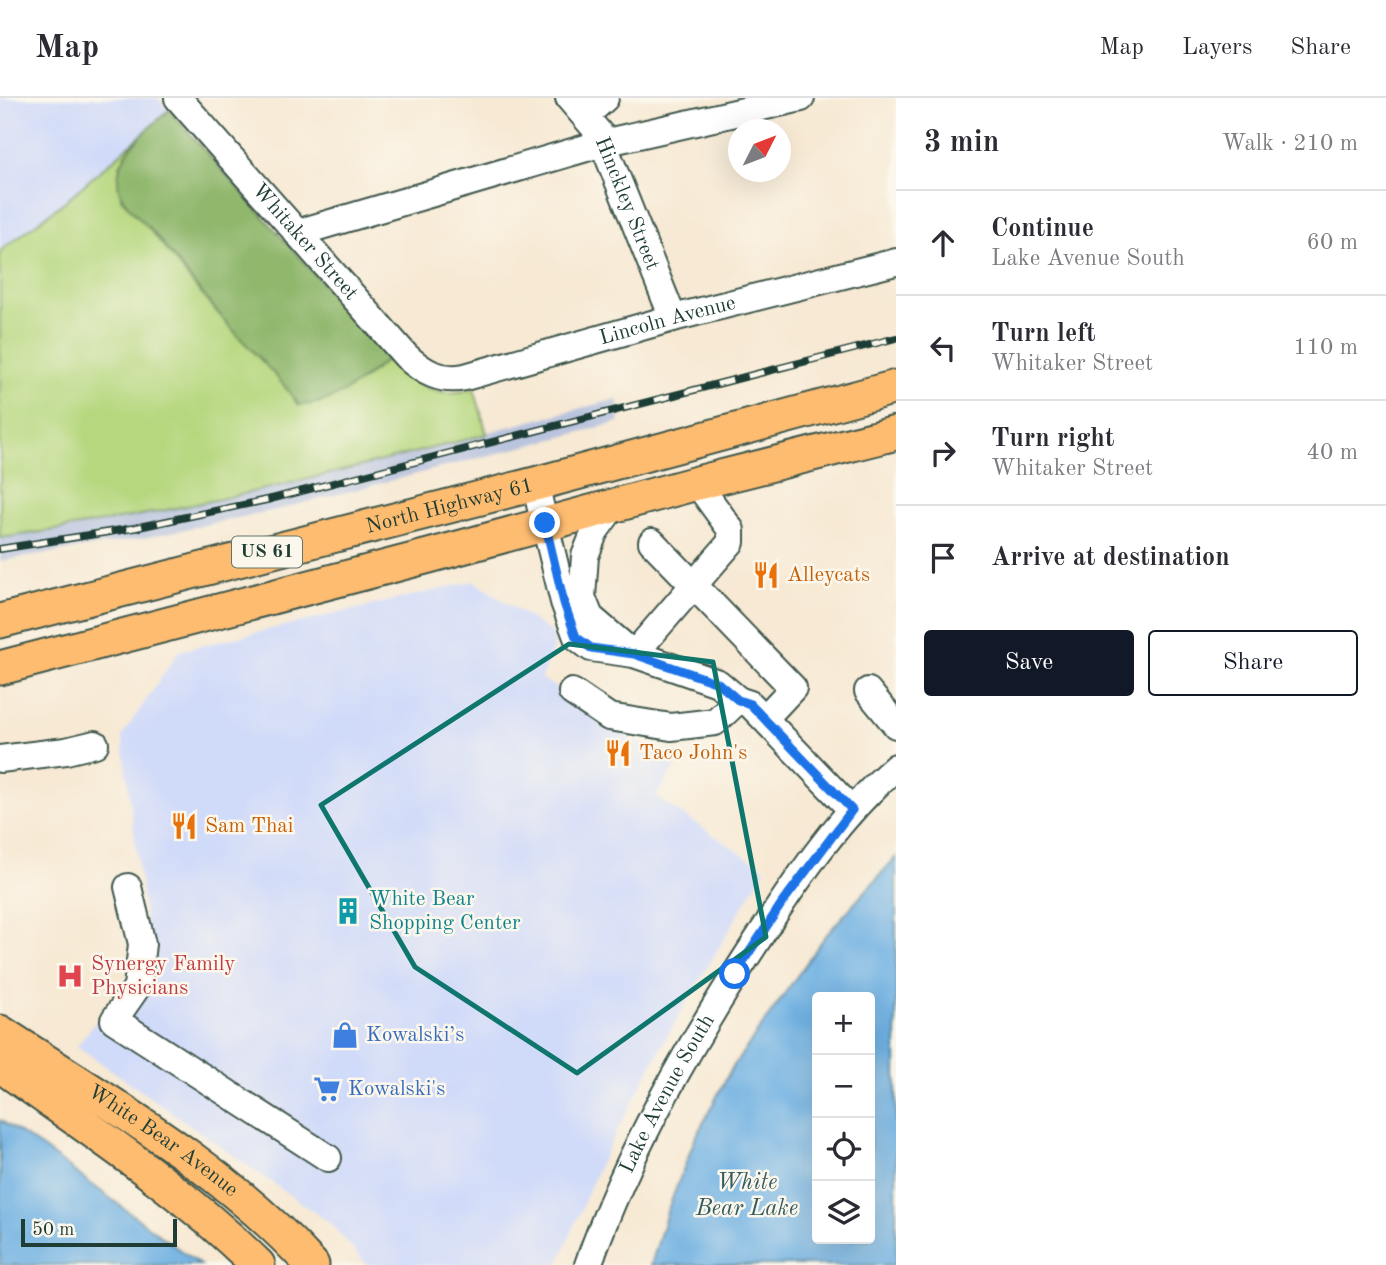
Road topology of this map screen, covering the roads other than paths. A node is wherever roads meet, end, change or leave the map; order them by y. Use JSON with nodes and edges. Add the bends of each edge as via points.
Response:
{"nodes":[{"id":1,"x":178,"y":98,"type":"edge"},
{"id":2,"x":605,"y":98,"type":"edge"},
{"id":3,"x":801,"y":98,"type":"edge"},
{"id":4,"x":577,"y":107,"type":"edge"},
{"id":5,"x":603,"y":143,"type":"junction"},
{"id":6,"x":297,"y":233,"type":"junction"},
{"id":7,"x":896,"y":262,"type":"edge"},
{"id":8,"x":673,"y":318,"type":"junction"},
{"id":9,"x":439,"y":376,"type":"joint"},
{"id":10,"x":896,"y":387,"type":"edge"},
{"id":11,"x":896,"y":433,"type":"edge"},
{"id":12,"x":697,"y":483,"type":"junction"},
{"id":13,"x":535,"y":484,"type":"junction"},
{"id":14,"x":614,"y":505,"type":"junction"},
{"id":15,"x":545,"y":523,"type":"junction"},
{"id":16,"x":652,"y":542,"type":"dead end"},
{"id":17,"x":693,"y":585,"type":"junction"},
{"id":18,"x":0,"y":621,"type":"edge"},
{"id":19,"x":634,"y":654,"type":"junction"},
{"id":20,"x":0,"y":668,"type":"edge"},
{"id":21,"x":868,"y":691,"type":"dead end"},
{"id":22,"x":572,"y":692,"type":"dead end"},
{"id":23,"x":738,"y":700,"type":"junction"},
{"id":24,"x":765,"y":718,"type":"junction"},
{"id":25,"x":896,"y":724,"type":"edge"},
{"id":26,"x":95,"y":744,"type":"dead end"},
{"id":27,"x":0,"y":759,"type":"edge"},
{"id":28,"x":896,"y":767,"type":"edge"},
{"id":29,"x":852,"y":810,"type":"junction"},
{"id":30,"x":128,"y":887,"type":"dead end"},
{"id":31,"x":0,"y":1032,"type":"edge"},
{"id":32,"x":0,"y":1065,"type":"edge"},
{"id":33,"x":328,"y":1158,"type":"dead end"},
{"id":34,"x":258,"y":1265,"type":"edge"},
{"id":35,"x":313,"y":1265,"type":"edge"},
{"id":36,"x":588,"y":1265,"type":"edge"}],
"edges":[{"from":1,"to":6,"type":"street","name":"Whitaker Street"},
{"from":2,"to":4,"type":"street"},
{"from":3,"to":5,"type":"street"},
{"from":4,"to":5,"type":"street","name":"Hinckley Street"},
{"from":5,"to":6,"type":"street"},
{"from":5,"to":8,"type":"street","name":"Hinckley Street"},
{"from":6,"to":9,"type":"street","name":"Whitaker Street","via":[[406,356],[422,370]]},
{"from":7,"to":8,"type":"street","name":"Lincoln Avenue"},
{"from":8,"to":9,"type":"street","name":"Lincoln Avenue","via":[[465,377]]},
{"from":10,"to":13,"type":"main road","name":"North Highway 61","number":"US 61"},
{"from":11,"to":12,"type":"main road","name":"North Highway 61","number":"US 61"},
{"from":12,"to":14,"type":"main road","name":"North Highway 61","number":"US 61"},
{"from":12,"to":17,"type":"street","via":[[731,530],[731,542]]},
{"from":13,"to":15,"type":"street"},
{"from":13,"to":18,"type":"main road","name":"North Highway 61","number":"US 61"},
{"from":14,"to":15,"type":"main road","name":"North Highway 61","number":"US 61"},
{"from":14,"to":19,"type":"street","via":[[595,531],[585,556],[582,597],[590,617]]},
{"from":15,"to":19,"type":"street","via":[[576,637],[591,648]]},
{"from":15,"to":20,"type":"main road","name":"North Highway 61","number":"US 61"},
{"from":16,"to":17,"type":"street"},
{"from":17,"to":19,"type":"street"},
{"from":17,"to":24,"type":"street","via":[[793,688]]},
{"from":19,"to":23,"type":"street","via":[[718,683]]},
{"from":21,"to":25,"type":"street"},
{"from":22,"to":23,"type":"street","via":[[610,717],[671,727],[715,722]]},
{"from":23,"to":24,"type":"street"},
{"from":24,"to":29,"type":"street"},
{"from":26,"to":27,"type":"street"},
{"from":28,"to":29,"type":"street","name":"Lake Avenue South"},
{"from":29,"to":36,"type":"street","name":"Lake Avenue South","via":[[741,964],[662,1099],[625,1169]]},
{"from":30,"to":33,"type":"street","via":[[142,944],[137,987],[114,1020]]},
{"from":31,"to":35,"type":"main road","name":"White Bear Avenue","via":[[184,1151],[258,1210]]},
{"from":32,"to":34,"type":"main road","name":"White Bear Avenue","via":[[158,1177]]}]}
